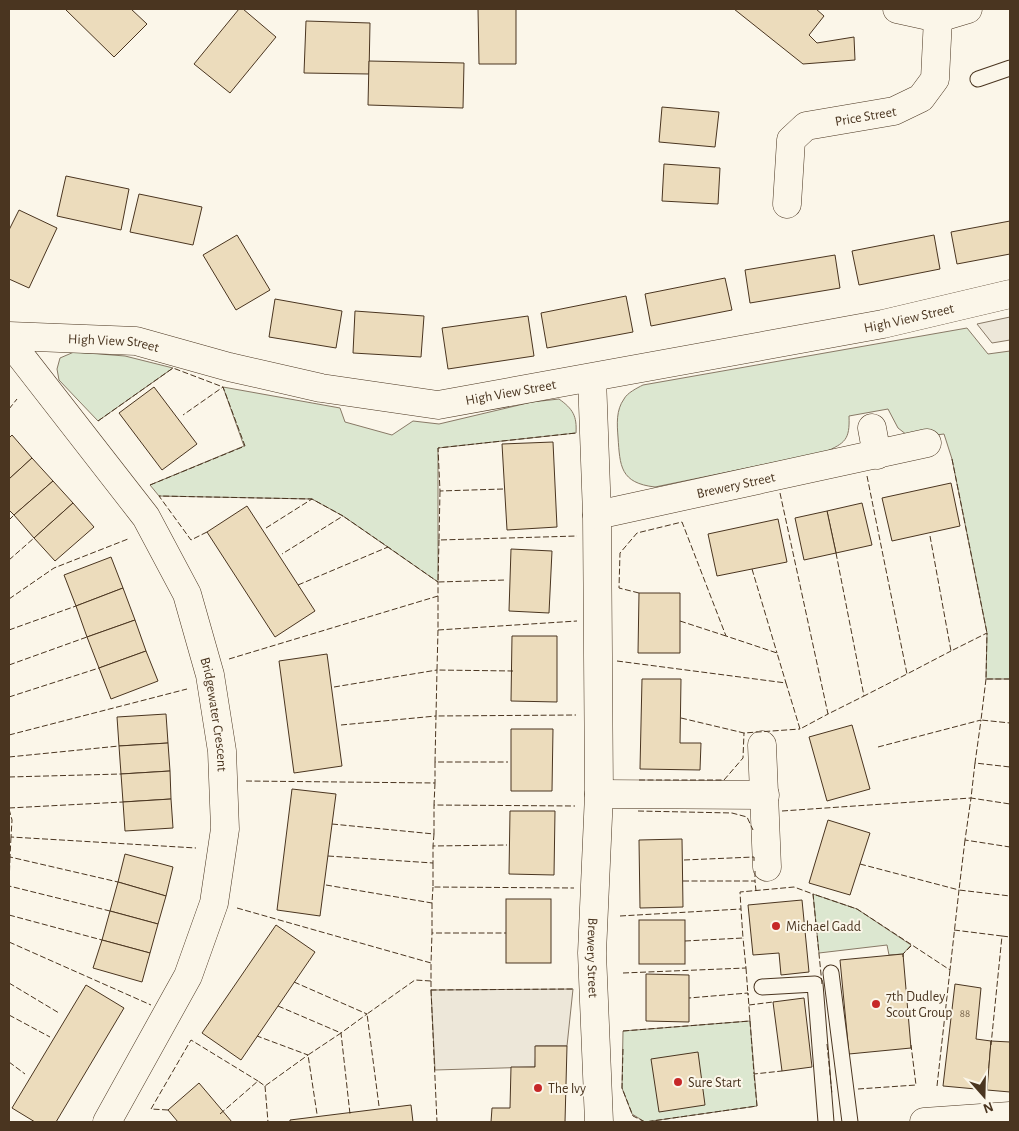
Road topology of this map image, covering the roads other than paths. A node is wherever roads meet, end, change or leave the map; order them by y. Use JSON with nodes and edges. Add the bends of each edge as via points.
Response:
{"nodes":[{"id":1,"x":897,"y":9,"type":"edge"},
{"id":2,"x":968,"y":9,"type":"edge"},
{"id":3,"x":938,"y":18,"type":"junction"},
{"id":4,"x":1010,"y":68,"type":"edge"},
{"id":5,"x":978,"y":79,"type":"dead end"},
{"id":6,"x":787,"y":204,"type":"dead end"},
{"id":7,"x":1010,"y":294,"type":"edge"},
{"id":8,"x":9,"y":336,"type":"edge"},
{"id":9,"x":9,"y":341,"type":"edge"},
{"id":10,"x":592,"y":378,"type":"junction"},
{"id":11,"x":872,"y":428,"type":"dead end"},
{"id":12,"x":927,"y":443,"type":"dead end"},
{"id":13,"x":877,"y":455,"type":"junction"},
{"id":14,"x":597,"y":515,"type":"junction"},
{"id":15,"x":762,"y":745,"type":"dead end"},
{"id":16,"x":599,"y":794,"type":"junction"},
{"id":17,"x":765,"y":795,"type":"junction"},
{"id":18,"x":767,"y":867,"type":"dead end"},
{"id":19,"x":831,"y":973,"type":"dead end"},
{"id":20,"x":762,"y":987,"type":"dead end"},
{"id":21,"x":1010,"y":1116,"type":"edge"},
{"id":22,"x":107,"y":1122,"type":"edge"},
{"id":23,"x":599,"y":1122,"type":"edge"},
{"id":24,"x":826,"y":1122,"type":"edge"},
{"id":25,"x":850,"y":1122,"type":"edge"},
{"id":26,"x":924,"y":1122,"type":"edge"}],
"edges":[{"from":1,"to":3,"type":"street"},
{"from":2,"to":3,"type":"street"},
{"from":3,"to":6,"type":"street","name":"Price Street","via":[[935,80],[921,98],[894,111],[806,126],[791,140]]},
{"from":4,"to":5,"type":"lane"},
{"from":7,"to":10,"type":"street","name":"High View Street","via":[[883,324]]},
{"from":8,"to":10,"type":"street","name":"High View Street","via":[[136,341],[321,388],[438,405]]},
{"from":9,"to":22,"type":"street","name":"Bridgewater Crescent","via":[[146,517],[187,594],[210,675],[222,751],[225,829],[214,903],[188,976]]},
{"from":10,"to":14,"type":"street","name":"Brewery Street"},
{"from":11,"to":13,"type":"street"},
{"from":12,"to":13,"type":"street","name":"Brewery Street"},
{"from":13,"to":14,"type":"street","name":"Brewery Street"},
{"from":14,"to":16,"type":"street","name":"Brewery Street"},
{"from":15,"to":17,"type":"street"},
{"from":16,"to":17,"type":"street"},
{"from":16,"to":23,"type":"street","name":"Brewery Street","via":[[592,953]]},
{"from":17,"to":18,"type":"street"},
{"from":19,"to":25,"type":"lane"},
{"from":20,"to":24,"type":"lane","via":[[815,984]]},
{"from":21,"to":26,"type":"street"}]}
